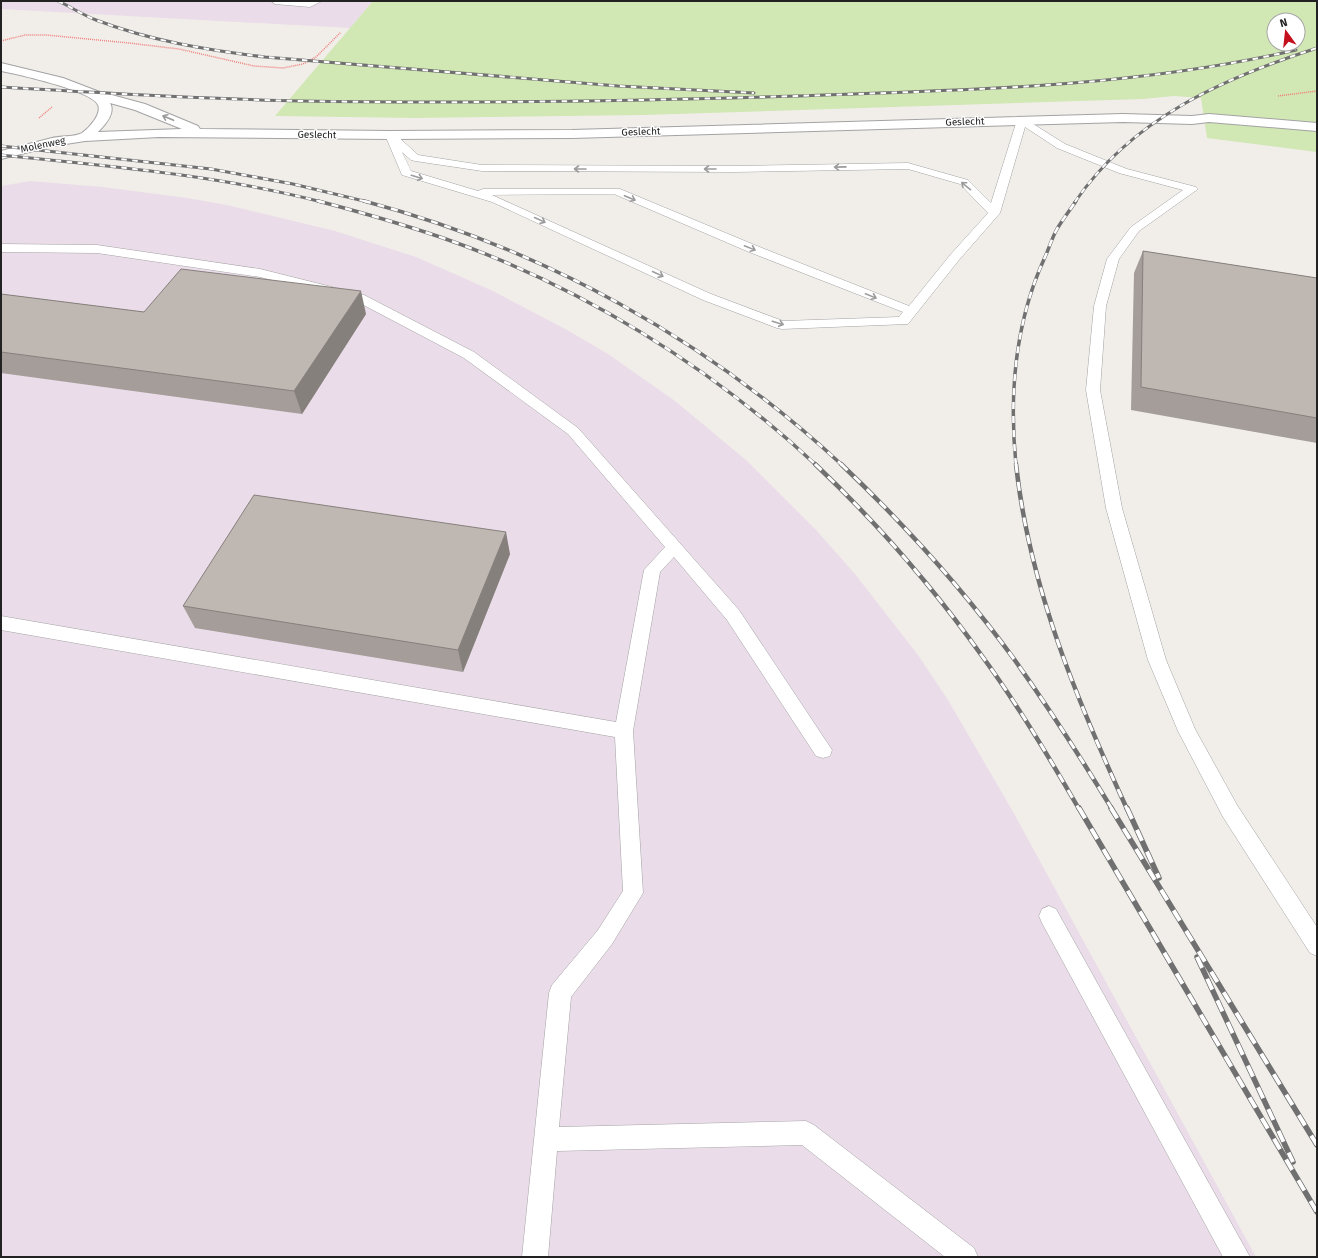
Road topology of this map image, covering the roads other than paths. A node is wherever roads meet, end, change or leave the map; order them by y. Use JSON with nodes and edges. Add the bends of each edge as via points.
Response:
{"nodes":[{"id":1,"x":275,"y":1,"type":"edge"},
{"id":2,"x":318,"y":1,"type":"edge"},
{"id":3,"x":1,"y":68,"type":"edge"},
{"id":4,"x":96,"y":95,"type":"junction"},
{"id":5,"x":1022,"y":120,"type":"junction"},
{"id":6,"x":1192,"y":120,"type":"junction"},
{"id":7,"x":1317,"y":127,"type":"edge"},
{"id":8,"x":204,"y":133,"type":"junction"},
{"id":9,"x":390,"y":135,"type":"junction"},
{"id":10,"x":85,"y":138,"type":"junction"},
{"id":11,"x":1317,"y":138,"type":"edge"},
{"id":12,"x":1,"y":155,"type":"edge"},
{"id":13,"x":467,"y":192,"type":"junction"},
{"id":14,"x":994,"y":213,"type":"junction"},
{"id":15,"x":1,"y":248,"type":"edge"},
{"id":16,"x":910,"y":311,"type":"junction"},
{"id":17,"x":674,"y":547,"type":"junction"},
{"id":18,"x":1,"y":623,"type":"edge"},
{"id":19,"x":624,"y":730,"type":"junction"},
{"id":20,"x":823,"y":750,"type":"dead end"},
{"id":21,"x":1049,"y":916,"type":"dead end"},
{"id":22,"x":1317,"y":946,"type":"edge"},
{"id":23,"x":546,"y":1139,"type":"junction"},
{"id":24,"x":535,"y":1257,"type":"edge"},
{"id":25,"x":965,"y":1257,"type":"edge"},
{"id":26,"x":1236,"y":1257,"type":"edge"}],
"edges":[{"from":1,"to":2,"type":"lane","via":[[310,4]]},
{"from":3,"to":4,"type":"street","name":"Geslecht","via":[[63,83]]},
{"from":8,"to":4,"type":"street","name":"Geslecht","one_way":true,"via":[[140,107]]},
{"from":4,"to":10,"type":"street","via":[[102,99],[106,110]]},
{"from":5,"to":6,"type":"street","name":"Geslecht"},
{"from":5,"to":9,"type":"street","name":"Geslecht","via":[[611,133]]},
{"from":5,"to":14,"type":"lane"},
{"from":5,"to":22,"type":"lane","via":[[1061,146],[1123,171],[1192,189],[1135,229],[1113,258],[1100,306],[1094,397],[1114,508],[1157,660],[1186,731],[1227,804]]},
{"from":6,"to":7,"type":"street","name":"Geslecht","via":[[1209,118]]},
{"from":6,"to":11,"type":"street","name":"Geslecht","via":[[1214,126]]},
{"from":8,"to":9,"type":"street","name":"Geslecht"},
{"from":8,"to":10,"type":"street","name":"Molenweg","via":[[130,134]]},
{"from":9,"to":13,"type":"lane","one_way":true,"via":[[406,173]]},
{"from":14,"to":9,"type":"lane","one_way":true,"via":[[964,182],[908,166],[482,168],[415,158]]},
{"from":10,"to":12,"type":"street","name":"Molenweg","via":[[53,142]]},
{"from":13,"to":16,"type":"lane","one_way":true,"via":[[616,191]]},
{"from":13,"to":16,"type":"lane","one_way":true,"via":[[496,200],[707,297],[782,325],[902,321]]},
{"from":14,"to":16,"type":"lane"},
{"from":15,"to":17,"type":"lane","via":[[97,249],[260,273],[360,298],[469,355],[573,430]]},
{"from":17,"to":19,"type":"lane","via":[[652,570]]},
{"from":17,"to":20,"type":"lane","via":[[733,615]]},
{"from":18,"to":19,"type":"lane"},
{"from":19,"to":23,"type":"lane","via":[[633,893],[605,937],[560,993]]},
{"from":21,"to":26,"type":"lane"},
{"from":23,"to":24,"type":"lane"},
{"from":23,"to":25,"type":"lane","via":[[806,1133]]}]}
